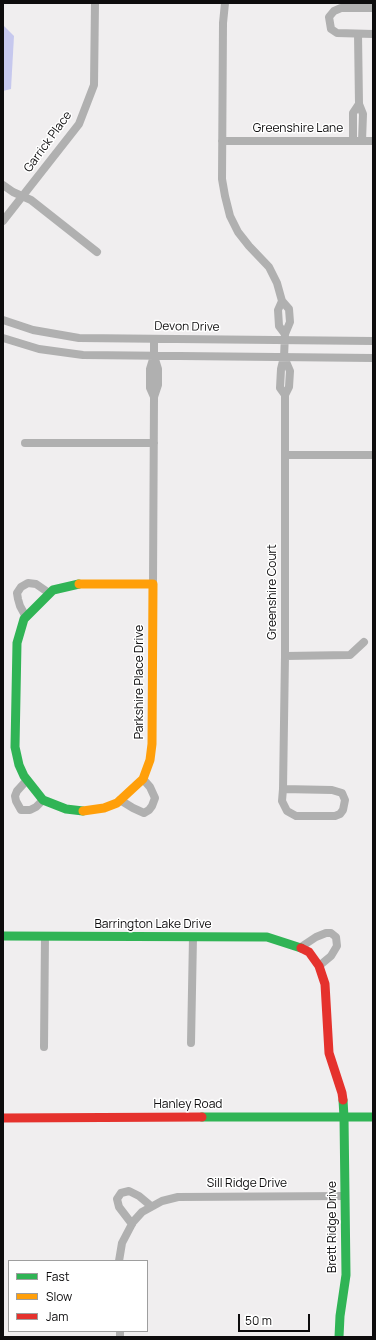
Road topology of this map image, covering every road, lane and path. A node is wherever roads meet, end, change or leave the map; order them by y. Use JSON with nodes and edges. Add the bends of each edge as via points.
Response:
{"nodes":[{"id":1,"x":95,"y":3,"type":"edge"},
{"id":2,"x":224,"y":3,"type":"edge"},
{"id":3,"x":373,"y":8,"type":"edge"},
{"id":4,"x":358,"y":34,"type":"junction"},
{"id":5,"x":373,"y":34,"type":"edge"},
{"id":6,"x":358,"y":104,"type":"junction"},
{"id":7,"x":222,"y":141,"type":"junction"},
{"id":8,"x":353,"y":141,"type":"junction"},
{"id":9,"x":362,"y":141,"type":"junction"},
{"id":10,"x":373,"y":141,"type":"edge"},
{"id":11,"x":3,"y":185,"type":"edge"},
{"id":12,"x":22,"y":197,"type":"junction"},
{"id":13,"x":4,"y":219,"type":"edge"},
{"id":14,"x":98,"y":252,"type":"dead end"},
{"id":15,"x":3,"y":320,"type":"edge"},
{"id":16,"x":285,"y":337,"type":"junction"},
{"id":17,"x":3,"y":338,"type":"edge"},
{"id":18,"x":154,"y":339,"type":"junction"},
{"id":19,"x":373,"y":341,"type":"edge"},
{"id":20,"x":154,"y":356,"type":"junction"},
{"id":21,"x":284,"y":357,"type":"junction"},
{"id":22,"x":373,"y":358,"type":"edge"},
{"id":23,"x":25,"y":443,"type":"dead end"},
{"id":24,"x":154,"y":443,"type":"junction"},
{"id":25,"x":286,"y":455,"type":"junction"},
{"id":26,"x":373,"y":455,"type":"edge"},
{"id":27,"x":153,"y":584,"type":"junction"},
{"id":28,"x":49,"y":593,"type":"junction"},
{"id":29,"x":26,"y":617,"type":"junction"},
{"id":30,"x":364,"y":642,"type":"dead end"},
{"id":31,"x":285,"y":656,"type":"junction"},
{"id":32,"x":143,"y":779,"type":"junction"},
{"id":33,"x":27,"y":780,"type":"junction"},
{"id":34,"x":283,"y":789,"type":"junction"},
{"id":35,"x":43,"y":800,"type":"junction"},
{"id":36,"x":120,"y":800,"type":"junction"},
{"id":37,"x":3,"y":936,"type":"edge"},
{"id":38,"x":45,"y":936,"type":"junction"},
{"id":39,"x":193,"y":937,"type":"junction"},
{"id":40,"x":301,"y":947,"type":"junction"},
{"id":41,"x":319,"y":966,"type":"junction"},
{"id":42,"x":191,"y":1043,"type":"dead end"},
{"id":43,"x":44,"y":1047,"type":"dead end"},
{"id":44,"x":344,"y":1117,"type":"junction"},
{"id":45,"x":3,"y":1118,"type":"edge"},
{"id":46,"x":373,"y":1118,"type":"edge"},
{"id":47,"x":345,"y":1196,"type":"junction"},
{"id":48,"x":151,"y":1206,"type":"junction"},
{"id":49,"x":132,"y":1224,"type":"junction"},
{"id":50,"x":119,"y":1260,"type":"edge"},
{"id":51,"x":339,"y":1337,"type":"edge"}],
"edges":[{"from":1,"to":12,"type":"street","name":"Garrick Place","via":[[94,85],[79,124]]},
{"from":2,"to":7,"type":"street"},
{"from":3,"to":4,"type":"street","via":[[341,8],[329,17],[334,32]]},
{"from":4,"to":5,"type":"street"},
{"from":4,"to":6,"type":"street"},
{"from":6,"to":8,"type":"street","via":[[353,113]]},
{"from":6,"to":9,"type":"street","via":[[363,114]]},
{"from":7,"to":8,"type":"street","name":"Greenshire Lane"},
{"from":7,"to":16,"type":"street","via":[[222,179],[230,216],[238,232],[268,267],[277,283],[282,301],[278,310],[279,326]]},
{"from":8,"to":9,"type":"street","name":"Greenshire Lane"},
{"from":9,"to":10,"type":"street","name":"Greenshire Lane"},
{"from":11,"to":12,"type":"street"},
{"from":12,"to":13,"type":"street","name":"Garrick Place"},
{"from":12,"to":14,"type":"street","via":[[31,200]]},
{"from":15,"to":18,"type":"street","name":"Devon Drive","via":[[33,330],[66,336]]},
{"from":16,"to":18,"type":"street","name":"Devon Drive"},
{"from":16,"to":19,"type":"street","name":"Devon Drive"},
{"from":16,"to":21,"type":"street","name":"Greenshire Court"},
{"from":17,"to":20,"type":"street","via":[[39,349],[69,354]]},
{"from":18,"to":20,"type":"street","name":"Parkshire Place Drive"},
{"from":20,"to":21,"type":"street"},
{"from":20,"to":24,"type":"street","name":"Parkshire Place Drive","via":[[150,369],[150,388],[154,397]]},
{"from":21,"to":22,"type":"street"},
{"from":21,"to":25,"type":"street","name":"Greenshire Court","via":[[280,388],[285,396]]},
{"from":23,"to":24,"type":"street"},
{"from":24,"to":27,"type":"street","name":"Parkshire Place Drive"},
{"from":25,"to":26,"type":"street"},
{"from":25,"to":31,"type":"street","name":"Greenshire Court"},
{"from":27,"to":28,"type":"street","name":"Parkshire Place Drive","via":[[78,584]]},
{"from":27,"to":32,"type":"street","name":"Parkshire Place Drive","via":[[152,744],[150,760]]},
{"from":28,"to":29,"type":"street","name":"Parkshire Place Drive"},
{"from":28,"to":29,"type":"street","via":[[36,584],[21,587],[18,599]]},
{"from":29,"to":33,"type":"street","name":"Parkshire Place Drive","via":[[17,643],[15,746],[19,765]]},
{"from":30,"to":31,"type":"street","via":[[350,655]]},
{"from":31,"to":34,"type":"street","name":"Greenshire Court"},
{"from":32,"to":36,"type":"street","name":"Parkshire Place Drive"},
{"from":32,"to":36,"type":"street","via":[[155,798],[149,810],[144,813]]},
{"from":33,"to":35,"type":"street","name":"Parkshire Place Drive"},
{"from":33,"to":35,"type":"street","via":[[15,796],[21,810],[30,810]]},
{"from":34,"to":34,"type":"street","name":"Greenshire Court","via":[[282,801],[287,811],[296,816],[335,816],[343,810],[345,800],[342,793],[332,790]]},
{"from":35,"to":36,"type":"street","name":"Parkshire Place Drive","via":[[66,809],[85,811],[104,808]]},
{"from":37,"to":38,"type":"street","name":"Barrington Lake Drive"},
{"from":38,"to":39,"type":"street","name":"Barrington Lake Drive"},
{"from":38,"to":43,"type":"street"},
{"from":39,"to":40,"type":"street","name":"Barrington Lake Drive","via":[[267,937]]},
{"from":39,"to":42,"type":"street"},
{"from":40,"to":41,"type":"street","name":"Barrington Lake Drive","via":[[309,952]]},
{"from":40,"to":41,"type":"street","via":[[326,933],[336,937],[338,946]]},
{"from":41,"to":44,"type":"street","name":"Barrington Lake Drive","via":[[325,984],[329,1053],[342,1093]]},
{"from":44,"to":45,"type":"street","name":"Hanley Road"},
{"from":44,"to":46,"type":"street","name":"Hanley Road"},
{"from":44,"to":47,"type":"street","name":"Brett Ridge Drive"},
{"from":47,"to":48,"type":"street","name":"Sill Ridge Drive","via":[[178,1197]]},
{"from":47,"to":51,"type":"street","name":"Brett Ridge Drive","via":[[346,1275]]},
{"from":48,"to":49,"type":"street","name":"Sill Ridge Drive"},
{"from":48,"to":49,"type":"street","via":[[129,1191],[121,1193],[117,1199],[119,1207]]},
{"from":49,"to":50,"type":"street","name":"Sill Ridge Drive","via":[[122,1243]]}]}
